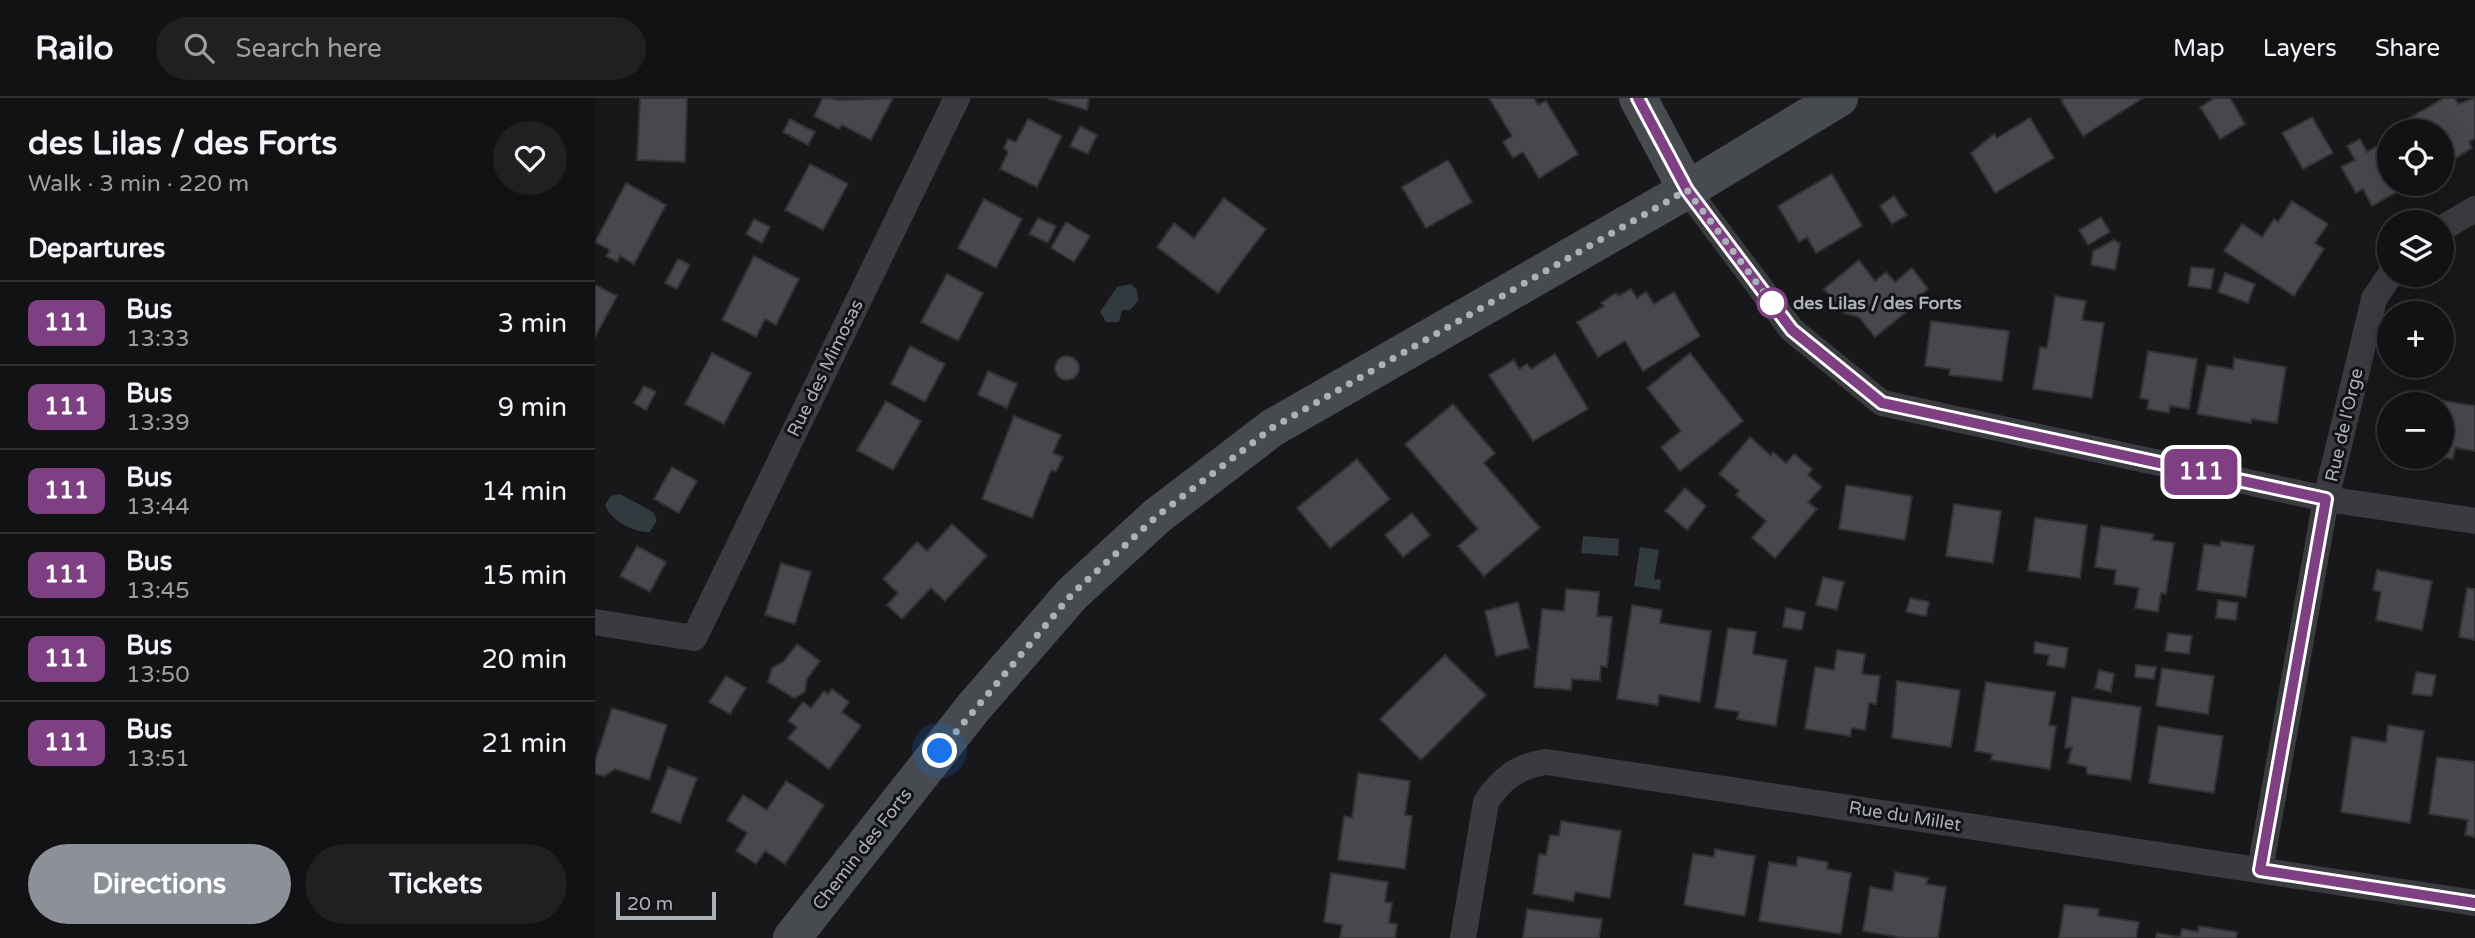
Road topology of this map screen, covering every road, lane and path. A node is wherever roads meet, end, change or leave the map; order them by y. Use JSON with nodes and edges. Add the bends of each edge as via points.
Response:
{"nodes":[{"id":1,"x":957,"y":98,"type":"edge"},
{"id":2,"x":1637,"y":98,"type":"edge"},
{"id":3,"x":1839,"y":98,"type":"edge"},
{"id":4,"x":1687,"y":190,"type":"junction"},
{"id":5,"x":2475,"y":209,"type":"edge"},
{"id":6,"x":2454,"y":221,"type":"edge"},
{"id":7,"x":2382,"y":287,"type":"edge"},
{"id":8,"x":2326,"y":499,"type":"junction"},
{"id":9,"x":2475,"y":521,"type":"edge"},
{"id":10,"x":595,"y":622,"type":"edge"},
{"id":11,"x":2260,"y":870,"type":"junction"},
{"id":12,"x":2475,"y":903,"type":"edge"},
{"id":13,"x":792,"y":938,"type":"edge"},
{"id":14,"x":1463,"y":938,"type":"edge"}],
"edges":[{"from":1,"to":10,"type":"street","name":"Rue des Mimosas","via":[[694,638]]},
{"from":2,"to":4,"type":"street"},
{"from":3,"to":4,"type":"street","name":"Chemin des Forts"},
{"from":4,"to":8,"type":"street","via":[[1792,330],[1882,403]]},
{"from":4,"to":13,"type":"street","name":"Chemin des Forts","via":[[1272,428],[1157,516],[1072,594],[973,708]]},
{"from":5,"to":6,"type":"street"},
{"from":7,"to":8,"type":"street","name":"Rue de l'Orge","via":[[2374,299]]},
{"from":8,"to":9,"type":"street"},
{"from":8,"to":11,"type":"street","name":"Rue de l'Orge"},
{"from":11,"to":12,"type":"street","name":"Rue du Millet"},
{"from":11,"to":14,"type":"street","name":"Rue du Millet","via":[[1545,762],[1517,770],[1497,785],[1486,802]]}]}
